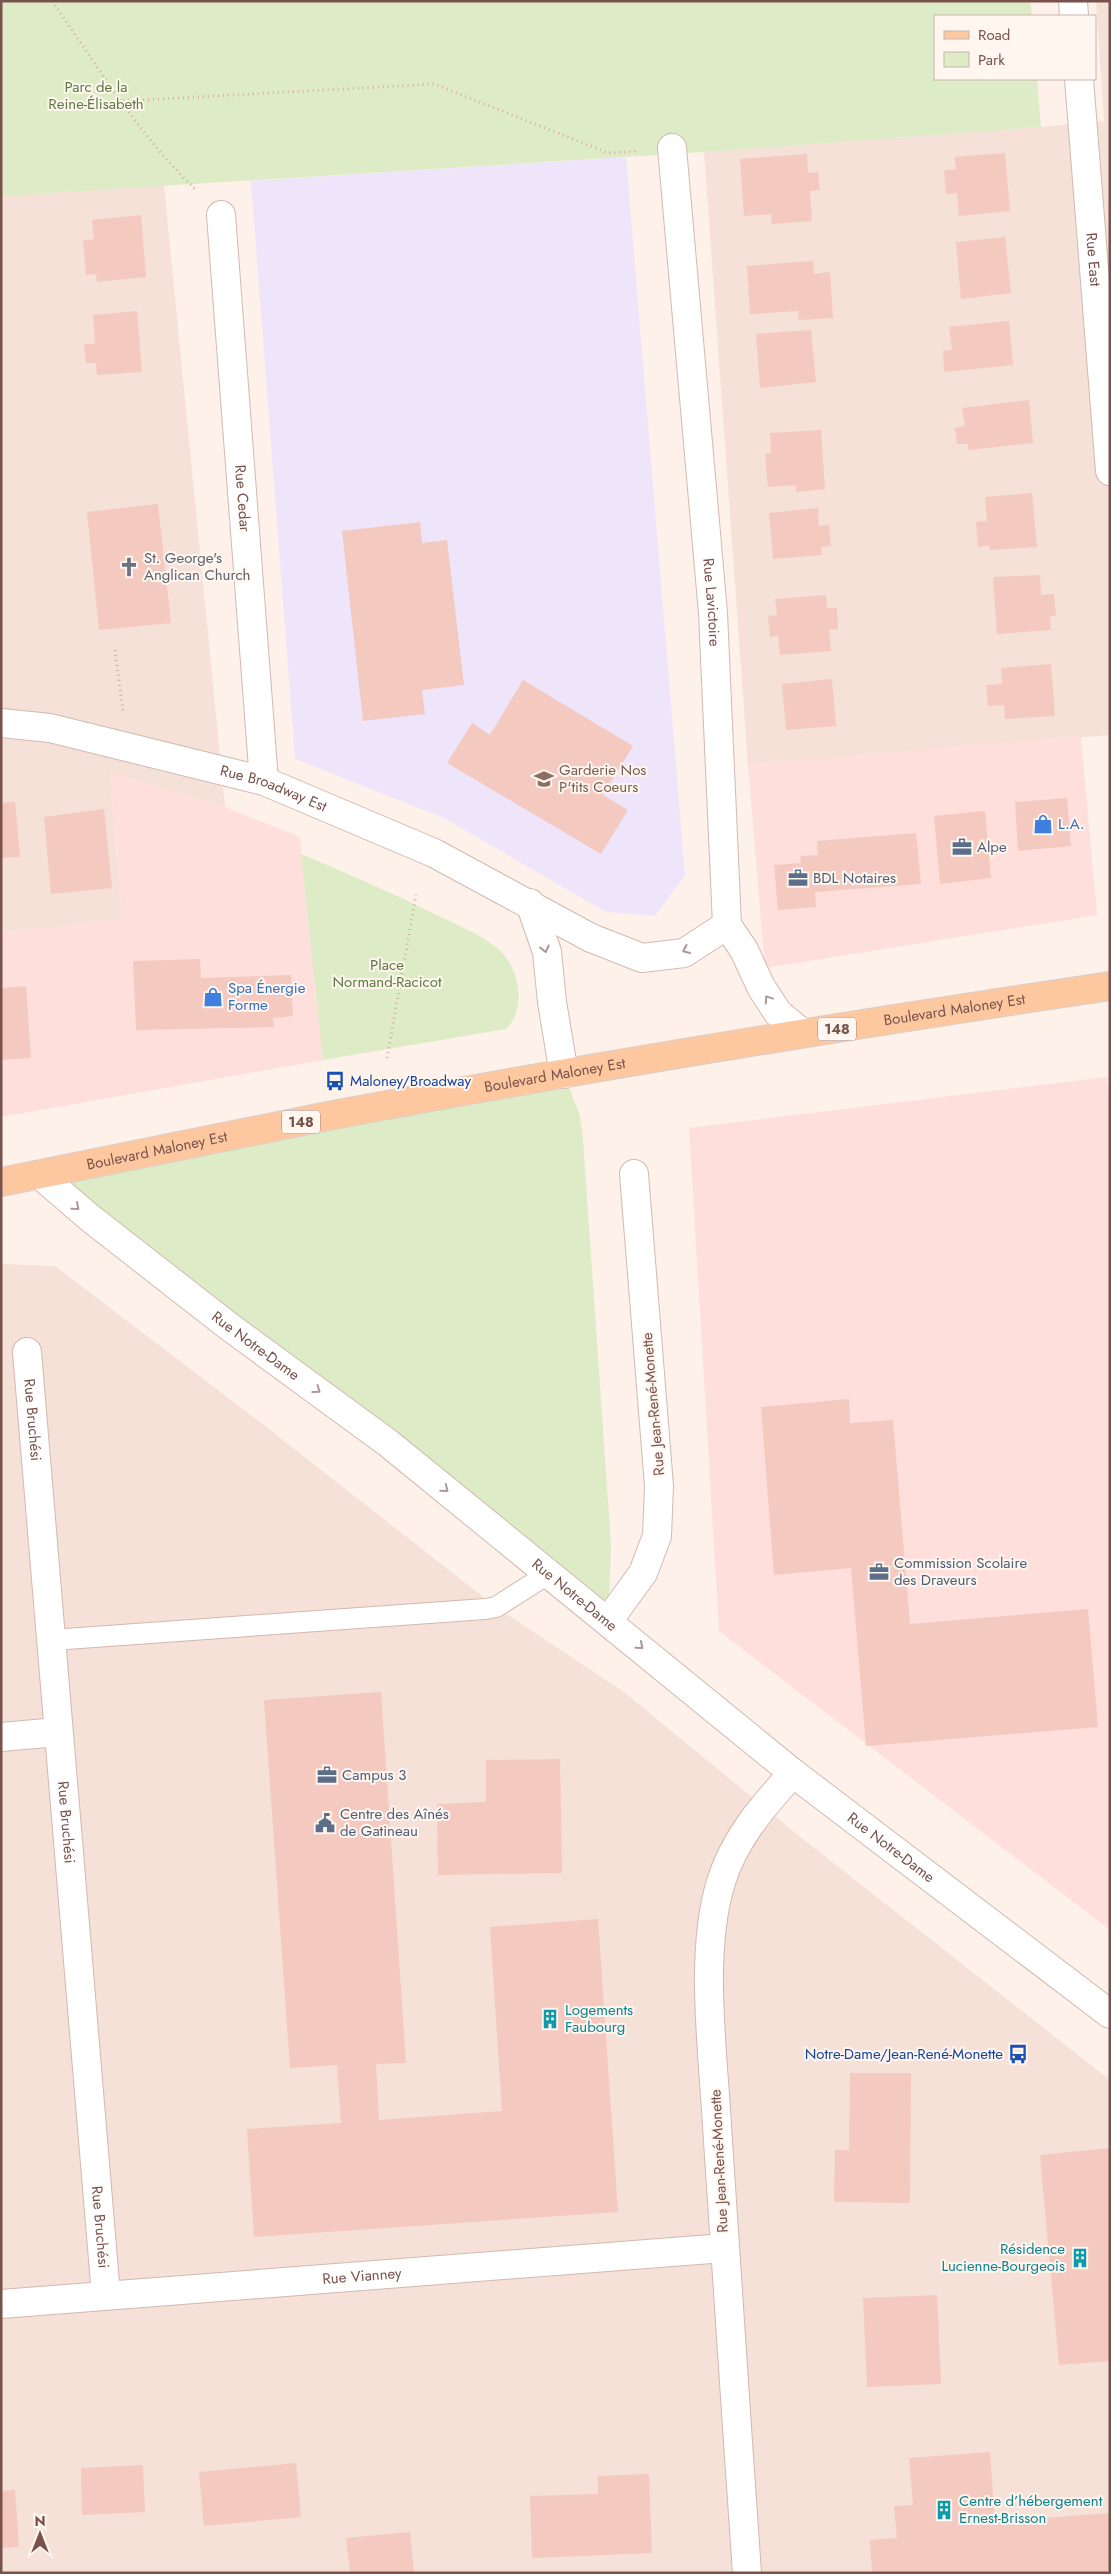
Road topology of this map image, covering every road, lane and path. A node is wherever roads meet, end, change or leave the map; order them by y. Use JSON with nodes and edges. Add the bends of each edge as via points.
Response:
{"nodes":[{"id":1,"x":52,"y":1,"type":"edge"},
{"id":2,"x":1073,"y":1,"type":"edge"},
{"id":3,"x":1074,"y":15,"type":"edge"},
{"id":4,"x":1079,"y":80,"type":"edge"},
{"id":5,"x":123,"y":101,"type":"junction"},
{"id":6,"x":672,"y":148,"type":"joint"},
{"id":7,"x":221,"y":215,"type":"joint"},
{"id":8,"x":1110,"y":471,"type":"edge"},
{"id":9,"x":115,"y":650,"type":"dead end"},
{"id":10,"x":1,"y":723,"type":"edge"},
{"id":11,"x":127,"y":748,"type":"junction"},
{"id":12,"x":264,"y":781,"type":"junction"},
{"id":13,"x":416,"y":895,"type":"dead end"},
{"id":14,"x":530,"y":903,"type":"junction"},
{"id":15,"x":727,"y":925,"type":"junction"},
{"id":16,"x":1110,"y":986,"type":"edge"},
{"id":17,"x":802,"y":1033,"type":"junction"},
{"id":18,"x":387,"y":1058,"type":"dead end"},
{"id":19,"x":564,"y":1074,"type":"junction"},
{"id":20,"x":634,"y":1174,"type":"dead end"},
{"id":21,"x":40,"y":1175,"type":"junction"},
{"id":22,"x":1,"y":1182,"type":"edge"},
{"id":23,"x":27,"y":1352,"type":"dead end"},
{"id":24,"x":548,"y":1574,"type":"junction"},
{"id":25,"x":608,"y":1621,"type":"junction"},
{"id":26,"x":52,"y":1640,"type":"junction"},
{"id":27,"x":58,"y":1732,"type":"junction"},
{"id":28,"x":1,"y":1737,"type":"edge"},
{"id":29,"x":793,"y":1772,"type":"junction"},
{"id":30,"x":1110,"y":2014,"type":"edge"},
{"id":31,"x":724,"y":2248,"type":"junction"},
{"id":32,"x":106,"y":2295,"type":"junction"},
{"id":33,"x":1,"y":2304,"type":"edge"},
{"id":34,"x":747,"y":2573,"type":"edge"}],
"edges":[{"from":1,"to":5,"type":"path"},
{"from":2,"to":3,"type":"street"},
{"from":4,"to":8,"type":"street","name":"Rue East"},
{"from":5,"to":6,"type":"path","via":[[434,84],[608,153]]},
{"from":5,"to":7,"type":"path","via":[[177,173]]},
{"from":6,"to":15,"type":"street","name":"Rue Lavictoire","via":[[713,613]]},
{"from":7,"to":12,"type":"street","name":"Rue Cedar"},
{"from":9,"to":11,"type":"path"},
{"from":10,"to":11,"type":"street","name":"Rue Broadway Est","via":[[50,728]]},
{"from":11,"to":12,"type":"street","name":"Rue Broadway Est"},
{"from":12,"to":14,"type":"street","name":"Rue Broadway Est","via":[[434,853]]},
{"from":13,"to":18,"type":"path"},
{"from":15,"to":14,"type":"street","name":"Rue Broadway Est","one_way":true,"via":[[684,953],[642,958],[592,938]]},
{"from":14,"to":19,"type":"street","one_way":true,"via":[[547,952]]},
{"from":17,"to":15,"type":"street","one_way":true,"via":[[778,1013]]},
{"from":16,"to":17,"type":"main road","name":"Boulevard Maloney Est","number":"148"},
{"from":17,"to":19,"type":"main road","name":"Boulevard Maloney Est","number":"148"},
{"from":19,"to":21,"type":"main road","name":"Boulevard Maloney Est","number":"148","via":[[328,1116]]},
{"from":20,"to":25,"type":"street","name":"Rue Jean-René-Monette","via":[[660,1486],[657,1536],[643,1573]]},
{"from":21,"to":22,"type":"main road","name":"Boulevard Maloney Est","number":"148"},
{"from":21,"to":24,"type":"street","name":"Rue Notre-Dame","one_way":true,"via":[[227,1325],[388,1443]]},
{"from":23,"to":26,"type":"street","name":"Rue Bruchési"},
{"from":24,"to":25,"type":"street","name":"Rue Notre-Dame"},
{"from":24,"to":26,"type":"lane","via":[[496,1607],[485,1609]]},
{"from":25,"to":29,"type":"street","name":"Rue Notre-Dame","one_way":true},
{"from":26,"to":27,"type":"street","name":"Rue Bruchési"},
{"from":27,"to":28,"type":"street"},
{"from":27,"to":32,"type":"street","name":"Rue Bruchési"},
{"from":29,"to":30,"type":"street","name":"Rue Notre-Dame"},
{"from":29,"to":31,"type":"street","name":"Rue Jean-René-Monette","via":[[750,1821],[721,1881],[713,1913],[709,1947]]},
{"from":31,"to":32,"type":"street","name":"Rue Vianney"},
{"from":31,"to":34,"type":"street","name":"Rue Jean-René-Monette"},
{"from":32,"to":33,"type":"street","name":"Rue Vianney"}]}
